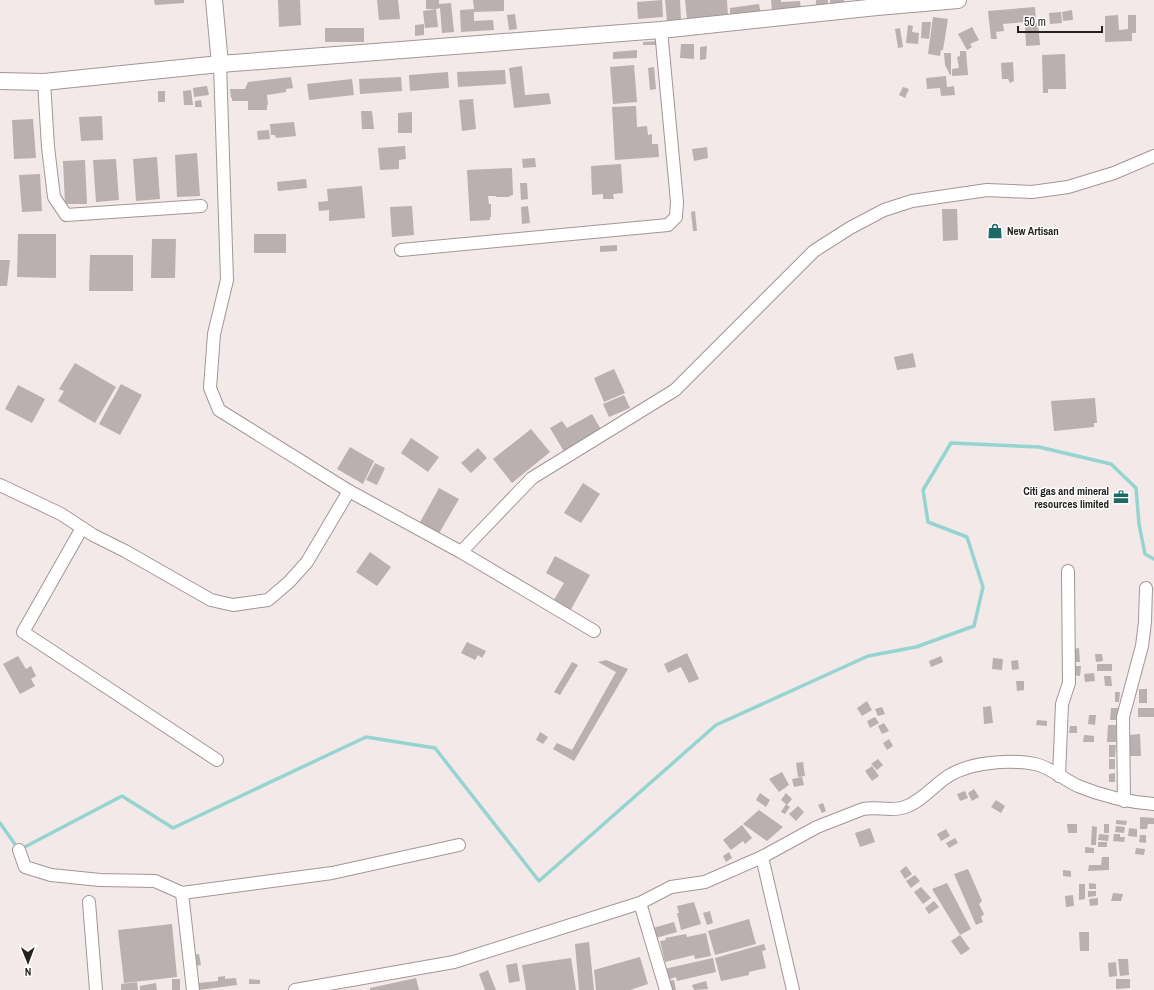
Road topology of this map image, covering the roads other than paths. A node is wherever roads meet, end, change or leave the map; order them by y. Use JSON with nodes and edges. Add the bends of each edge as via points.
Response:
{"nodes":[{"id":1,"x":214,"y":0,"type":"edge"},
{"id":2,"x":958,"y":0,"type":"edge"},
{"id":3,"x":877,"y":4,"type":"edge"},
{"id":4,"x":661,"y":30,"type":"junction"},
{"id":5,"x":220,"y":64,"type":"junction"},
{"id":6,"x":0,"y":81,"type":"edge"},
{"id":7,"x":44,"y":82,"type":"junction"},
{"id":8,"x":1154,"y":156,"type":"edge"},
{"id":9,"x":201,"y":206,"type":"dead end"},
{"id":10,"x":401,"y":250,"type":"dead end"},
{"id":11,"x":0,"y":484,"type":"edge"},
{"id":12,"x":348,"y":491,"type":"junction"},
{"id":13,"x":82,"y":528,"type":"junction"},
{"id":14,"x":461,"y":552,"type":"junction"},
{"id":15,"x":1068,"y":571,"type":"dead end"},
{"id":16,"x":1146,"y":588,"type":"dead end"},
{"id":17,"x":594,"y":631,"type":"dead end"},
{"id":18,"x":217,"y":760,"type":"dead end"},
{"id":19,"x":1059,"y":776,"type":"junction"},
{"id":20,"x":1124,"y":801,"type":"junction"},
{"id":21,"x":1154,"y":804,"type":"edge"},
{"id":22,"x":459,"y":845,"type":"dead end"},
{"id":23,"x":19,"y":850,"type":"dead end"},
{"id":24,"x":762,"y":857,"type":"junction"},
{"id":25,"x":182,"y":893,"type":"junction"},
{"id":26,"x":89,"y":902,"type":"dead end"},
{"id":27,"x":640,"y":903,"type":"junction"},
{"id":28,"x":96,"y":990,"type":"edge"},
{"id":29,"x":193,"y":990,"type":"edge"},
{"id":30,"x":295,"y":990,"type":"edge"},
{"id":31,"x":666,"y":990,"type":"edge"},
{"id":32,"x":793,"y":990,"type":"edge"}],
"edges":[{"from":1,"to":5,"type":"main road"},
{"from":2,"to":3,"type":"main road"},
{"from":3,"to":4,"type":"main road"},
{"from":4,"to":5,"type":"main road"},
{"from":4,"to":10,"type":"street","via":[[677,202],[676,217],[668,225]]},
{"from":5,"to":7,"type":"main road"},
{"from":5,"to":12,"type":"street","via":[[227,280],[214,334],[210,388],[219,410]]},
{"from":6,"to":7,"type":"main road"},
{"from":7,"to":9,"type":"street","via":[[54,197],[66,215]]},
{"from":8,"to":14,"type":"street","via":[[1114,173],[1068,187],[1032,192],[987,190],[912,201],[884,210],[850,228],[814,251],[674,390],[532,478]]},
{"from":11,"to":13,"type":"street","via":[[61,514]]},
{"from":12,"to":13,"type":"street","via":[[307,562],[290,582],[268,600],[233,605],[211,600]]},
{"from":12,"to":14,"type":"street"},
{"from":13,"to":18,"type":"street","via":[[23,632]]},
{"from":14,"to":17,"type":"street"},
{"from":15,"to":19,"type":"street","via":[[1069,683],[1062,704]]},
{"from":16,"to":20,"type":"street","via":[[1142,646],[1123,717]]},
{"from":19,"to":20,"type":"street","via":[[1078,786]]},
{"from":19,"to":24,"type":"street","via":[[1044,767],[1024,763],[996,763],[962,770],[945,778],[906,807],[863,809],[817,827]]},
{"from":20,"to":21,"type":"street"},
{"from":22,"to":25,"type":"street","via":[[332,873]]},
{"from":23,"to":25,"type":"street","via":[[25,867],[51,875],[155,882]]},
{"from":24,"to":27,"type":"street","via":[[705,882],[671,887]]},
{"from":24,"to":32,"type":"street"},
{"from":25,"to":29,"type":"street"},
{"from":26,"to":28,"type":"street"},
{"from":27,"to":30,"type":"street","via":[[454,962]]},
{"from":27,"to":31,"type":"street"}]}
